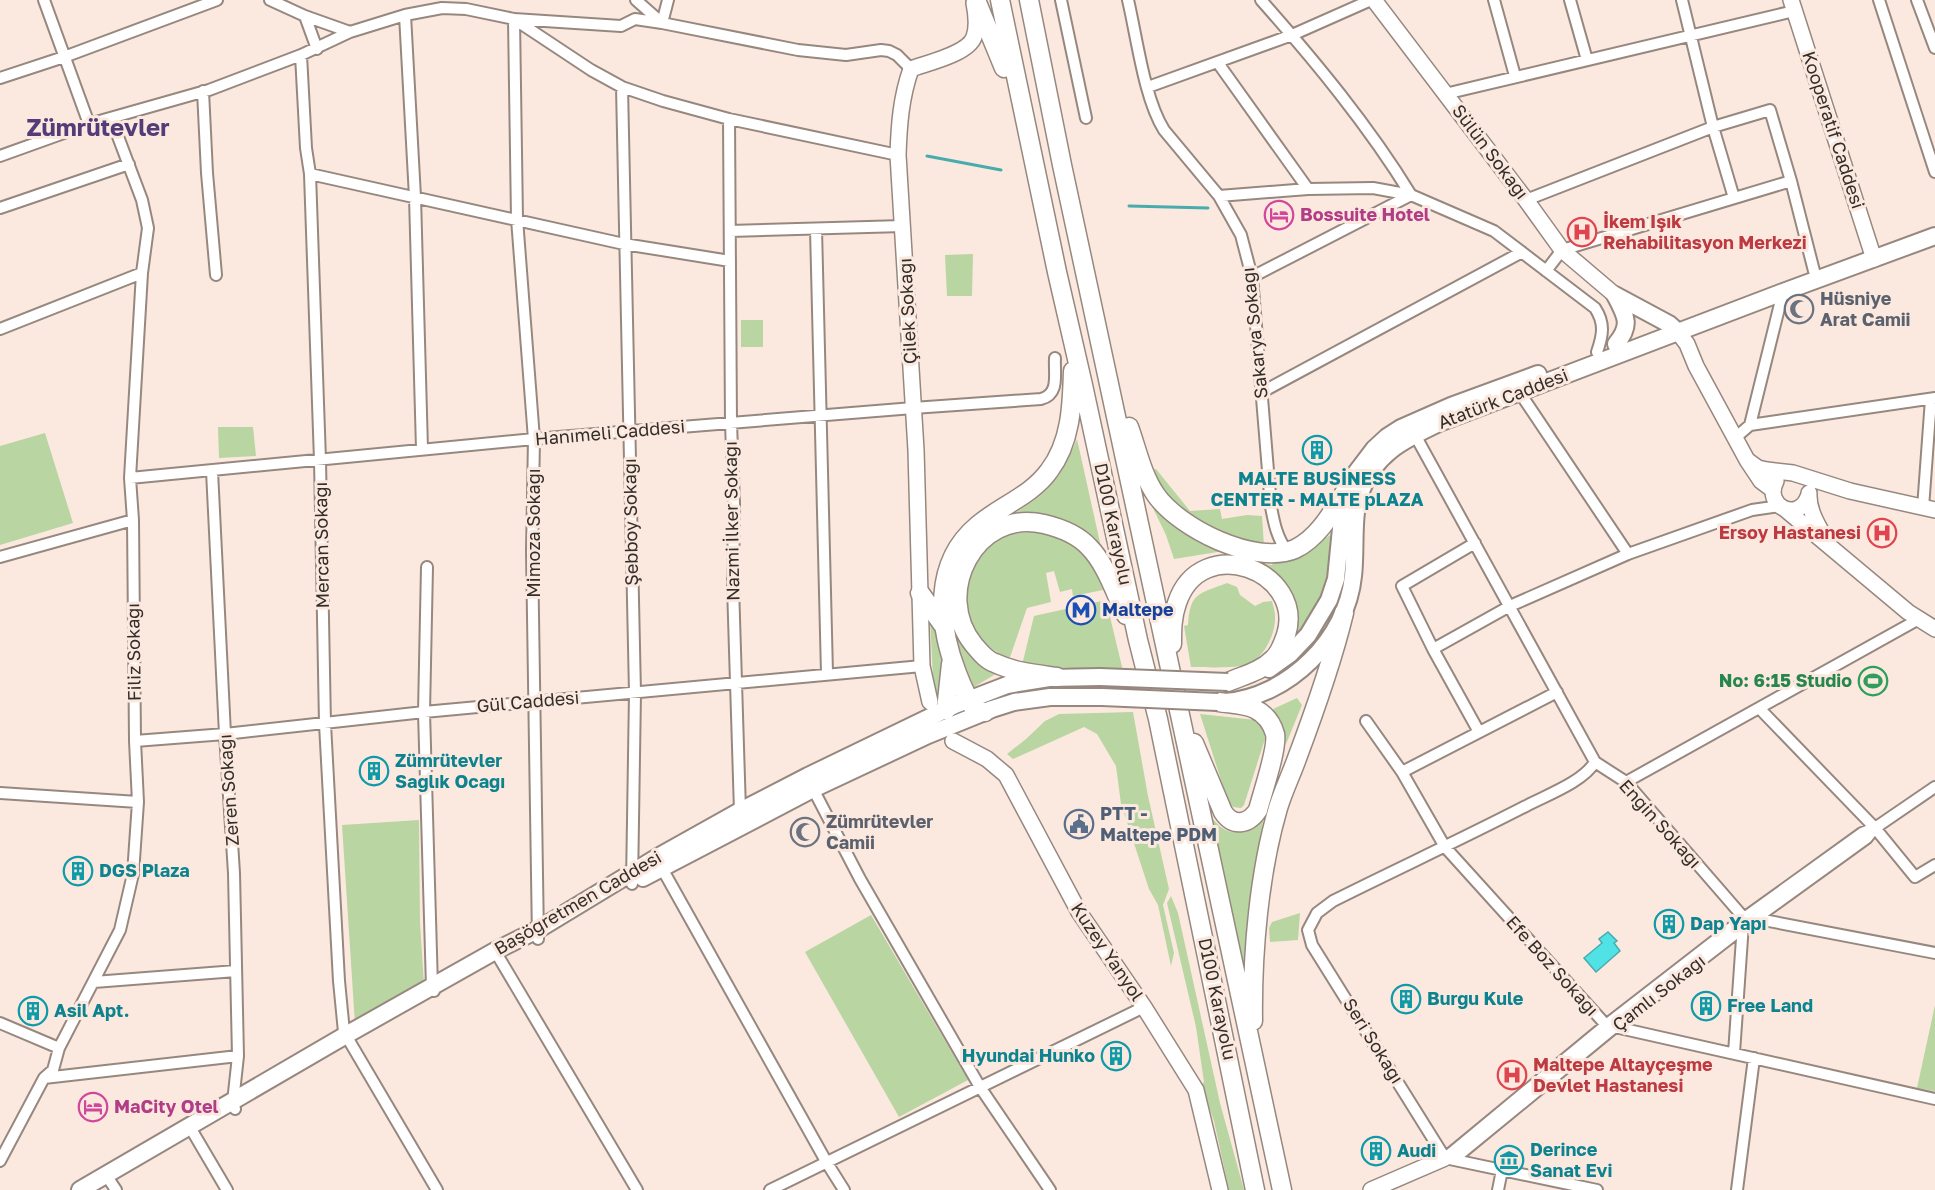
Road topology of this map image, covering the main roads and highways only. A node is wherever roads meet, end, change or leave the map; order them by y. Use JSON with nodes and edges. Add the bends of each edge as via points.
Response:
{"nodes":[{"id":1,"x":974,"y":0,"type":"edge"},
{"id":2,"x":1000,"y":0,"type":"edge"},
{"id":3,"x":1029,"y":0,"type":"edge"},
{"id":4,"x":1024,"y":121,"type":"junction"},
{"id":5,"x":1935,"y":227,"type":"edge"},
{"id":6,"x":1935,"y":236,"type":"edge"},
{"id":7,"x":1873,"y":256,"type":"junction"},
{"id":8,"x":1667,"y":330,"type":"junction"},
{"id":9,"x":1616,"y":344,"type":"junction"},
{"id":10,"x":1074,"y":349,"type":"junction"},
{"id":11,"x":1104,"y":363,"type":"junction"},
{"id":12,"x":1348,"y":487,"type":"junction"},
{"id":13,"x":920,"y":593,"type":"road end"},
{"id":14,"x":1344,"y":613,"type":"junction"},
{"id":15,"x":944,"y":627,"type":"junction"},
{"id":16,"x":1138,"y":640,"type":"junction"},
{"id":17,"x":952,"y":659,"type":"junction"},
{"id":18,"x":1171,"y":667,"type":"junction"},
{"id":19,"x":1057,"y":677,"type":"junction"},
{"id":20,"x":1100,"y":677,"type":"joint"},
{"id":21,"x":1228,"y":682,"type":"junction"},
{"id":22,"x":1102,"y":697,"type":"joint"},
{"id":23,"x":968,"y":699,"type":"junction"},
{"id":24,"x":1218,"y":702,"type":"junction"},
{"id":25,"x":1178,"y":705,"type":"junction"},
{"id":26,"x":938,"y":706,"type":"junction"},
{"id":27,"x":985,"y":712,"type":"junction"},
{"id":28,"x":810,"y":782,"type":"junction"},
{"id":29,"x":659,"y":863,"type":"junction"},
{"id":30,"x":1254,"y":1064,"type":"junction"},
{"id":31,"x":234,"y":1106,"type":"junction"},
{"id":32,"x":113,"y":1186,"type":"edge"},
{"id":33,"x":80,"y":1190,"type":"edge"},
{"id":34,"x":95,"y":1190,"type":"edge"},
{"id":35,"x":1255,"y":1190,"type":"edge"},
{"id":36,"x":1282,"y":1190,"type":"edge"}],
"edges":[{"from":1,"to":4,"type":"highway"},
{"from":2,"to":4,"type":"highway","name":"D100 Karayolu"},
{"from":3,"to":11,"type":"highway","name":"D100 Karayolu"},
{"from":4,"to":10,"type":"highway","name":"D100 Karayolu"},
{"from":5,"to":7,"type":"main road","name":"Atatürk Caddesi"},
{"from":6,"to":7,"type":"main road","name":"Atatürk Caddesi"},
{"from":7,"to":8,"type":"main road","name":"Atatürk Caddesi","via":[[1783,292]]},
{"from":7,"to":8,"type":"main road","name":"Atatürk Caddesi","via":[[1814,271]]},
{"from":8,"to":9,"type":"main road","name":"Atatürk Caddesi"},
{"from":8,"to":9,"type":"main road","via":[[1615,295],[1624,312],[1626,328]]},
{"from":8,"to":14,"type":"main road","name":"Atatürk Caddesi","via":[[1439,423],[1396,445],[1382,457],[1359,494],[1353,581]]},
{"from":9,"to":12,"type":"main road","name":"Atatürk Caddesi","via":[[1401,428],[1374,448]]},
{"from":10,"to":15,"type":"highway","via":[[1072,406],[1062,447],[1042,480],[977,526],[959,546],[943,590]]},
{"from":10,"to":16,"type":"highway","name":"D100 Karayolu"},
{"from":11,"to":12,"type":"highway","via":[[1155,494],[1190,524],[1225,542],[1254,552],[1287,551],[1316,534]]},
{"from":11,"to":18,"type":"highway","name":"D100 Karayolu"},
{"from":12,"to":21,"type":"main road","name":"Atatürk Caddesi","via":[[1334,589],[1316,624],[1278,663]]},
{"from":13,"to":15,"type":"highway"},
{"from":14,"to":24,"type":"main road","name":"Atatürk Caddesi","via":[[1320,650],[1293,676],[1235,701]]},
{"from":14,"to":30,"type":"highway","via":[[1269,843],[1252,976]]},
{"from":15,"to":17,"type":"highway"},
{"from":16,"to":19,"type":"highway","via":[[1100,562],[1081,540],[1040,523],[1017,523],[995,530],[978,545],[964,566],[957,592],[961,623],[976,647],[993,663]]},
{"from":16,"to":35,"type":"highway","name":"D100 Karayolu","via":[[1180,819]]},
{"from":17,"to":23,"type":"highway"},
{"from":17,"to":26,"type":"highway"},
{"from":18,"to":21,"type":"highway","via":[[1175,612],[1186,586],[1211,566],[1237,564],[1253,569],[1275,586],[1285,604],[1288,621],[1274,658],[1258,670]]},
{"from":18,"to":25,"type":"highway","name":"D100 Karayolu"},
{"from":19,"to":20,"type":"main road","name":"Başöğretmen Caddesi"},
{"from":19,"to":23,"type":"main road","name":"Başöğretmen Caddesi","via":[[1017,682]]},
{"from":20,"to":21,"type":"main road","name":"Atatürk Caddesi","bridge":true},
{"from":22,"to":24,"type":"main road","name":"Atatürk Caddesi","bridge":true},
{"from":22,"to":27,"type":"main road","name":"Başöğretmen Caddesi","via":[[1026,700]]},
{"from":23,"to":26,"type":"main road","name":"Başöğretmen Caddesi"},
{"from":23,"to":27,"type":"highway","via":[[975,710]]},
{"from":24,"to":25,"type":"highway","via":[[1263,714],[1275,734],[1258,810],[1246,822],[1233,822],[1223,812]]},
{"from":25,"to":30,"type":"highway","name":"D100 Karayolu"},
{"from":26,"to":28,"type":"main road","name":"Başöğretmen Caddesi"},
{"from":27,"to":28,"type":"main road","name":"Başöğretmen Caddesi"},
{"from":28,"to":29,"type":"main road","name":"Başöğretmen Caddesi"},
{"from":28,"to":29,"type":"main road","name":"Başöğretmen Caddesi","via":[[740,811]]},
{"from":29,"to":31,"type":"main road","name":"Başöğretmen Caddesi"},
{"from":30,"to":36,"type":"highway","name":"D100 Karayolu"},
{"from":31,"to":32,"type":"main road","name":"Başöğretmen Caddesi"},
{"from":31,"to":33,"type":"main road","name":"Başöğretmen Caddesi"},
{"from":32,"to":34,"type":"main road","name":"Başöğretmen Caddesi"}]}
